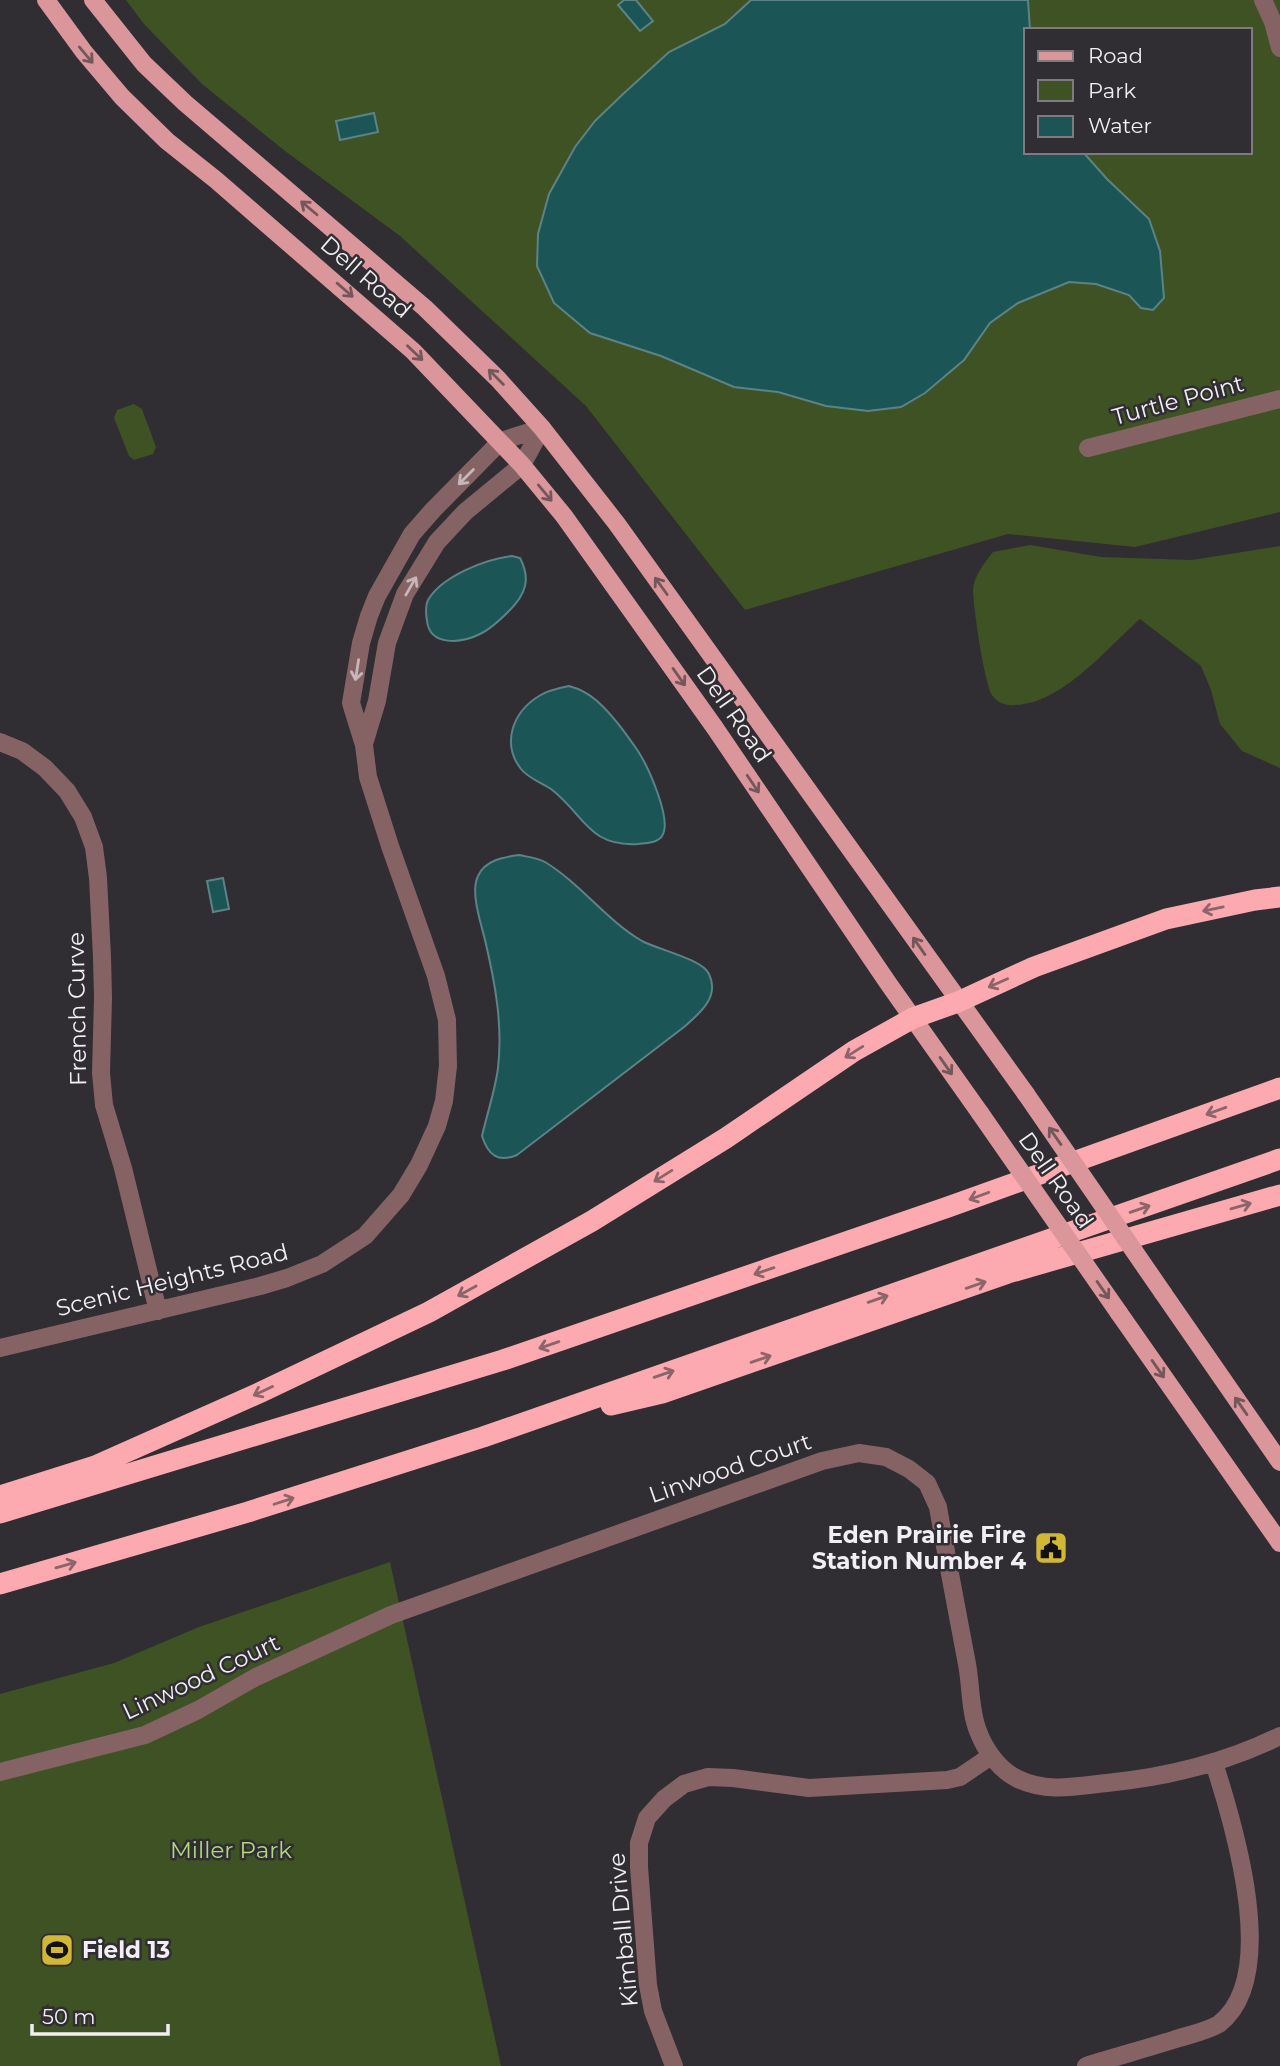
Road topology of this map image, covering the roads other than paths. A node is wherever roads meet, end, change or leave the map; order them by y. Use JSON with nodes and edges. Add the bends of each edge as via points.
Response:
{"nodes":[{"id":1,"x":46,"y":0,"type":"edge"},
{"id":2,"x":93,"y":0,"type":"edge"},
{"id":3,"x":1264,"y":0,"type":"edge"},
{"id":4,"x":1280,"y":48,"type":"edge"},
{"id":5,"x":1280,"y":399,"type":"edge"},
{"id":6,"x":542,"y":428,"type":"junction"},
{"id":7,"x":501,"y":441,"type":"junction"},
{"id":8,"x":1088,"y":448,"type":"dead end"},
{"id":9,"x":522,"y":465,"type":"junction"},
{"id":10,"x":0,"y":742,"type":"edge"},
{"id":11,"x":364,"y":745,"type":"junction"},
{"id":12,"x":1280,"y":897,"type":"edge"},
{"id":13,"x":958,"y":1002,"type":"junction"},
{"id":14,"x":913,"y":1018,"type":"junction"},
{"id":15,"x":1280,"y":1088,"type":"edge"},
{"id":16,"x":1280,"y":1158,"type":"edge"},
{"id":17,"x":1280,"y":1195,"type":"edge"},
{"id":18,"x":158,"y":1311,"type":"junction"},
{"id":19,"x":0,"y":1348,"type":"edge"},
{"id":20,"x":483,"y":1437,"type":"junction"},
{"id":21,"x":1280,"y":1462,"type":"edge"},
{"id":22,"x":0,"y":1496,"type":"edge"},
{"id":23,"x":0,"y":1513,"type":"edge"},
{"id":24,"x":1280,"y":1543,"type":"edge"},
{"id":25,"x":0,"y":1584,"type":"edge"},
{"id":26,"x":1280,"y":1736,"type":"edge"},
{"id":27,"x":992,"y":1756,"type":"junction"},
{"id":28,"x":1213,"y":1763,"type":"junction"},
{"id":29,"x":0,"y":1772,"type":"edge"},
{"id":30,"x":674,"y":2066,"type":"edge"},
{"id":31,"x":1086,"y":2066,"type":"edge"}],
"edges":[{"from":1,"to":7,"type":"main road","name":"Dell Road","one_way":true,"via":[[122,97],[158,132],[389,329]]},
{"from":6,"to":2,"type":"main road","name":"Dell Road","one_way":true,"via":[[425,308],[174,93],[144,64]]},
{"from":3,"to":4,"type":"street"},
{"from":5,"to":8,"type":"street","name":"Turtle Point"},
{"from":6,"to":7,"type":"street","name":"Scenic Heights Road"},
{"from":6,"to":9,"type":"street","name":"Scenic Heights Road"},
{"from":13,"to":6,"type":"main road","name":"Dell Road","one_way":true,"via":[[617,524]]},
{"from":7,"to":9,"type":"main road","name":"Dell Road"},
{"from":7,"to":11,"type":"street","name":"Scenic Heights Road","one_way":true,"via":[[412,534],[377,596],[361,643],[351,703]]},
{"from":11,"to":9,"type":"street","name":"Scenic Heights Road","one_way":true,"via":[[387,643],[405,594],[437,542]]},
{"from":9,"to":14,"type":"main road","name":"Dell Road","one_way":true,"via":[[564,516],[715,728]]},
{"from":10,"to":18,"type":"street","name":"French Curve","via":[[22,751],[67,791],[94,847],[102,957],[104,1105]]},
{"from":11,"to":18,"type":"street","name":"Scenic Heights Road","via":[[368,777],[447,1020],[448,1066],[437,1126],[401,1195],[365,1236],[346,1250],[287,1278]]},
{"from":12,"to":13,"type":"highway","one_way":true,"via":[[1166,919],[1034,967]]},
{"from":13,"to":14,"type":"highway"},
{"from":21,"to":13,"type":"main road","name":"Dell Road","one_way":true,"bridge":true},
{"from":14,"to":22,"type":"highway","one_way":true,"via":[[854,1051],[592,1221],[429,1312],[95,1466]]},
{"from":14,"to":24,"type":"main road","name":"Dell Road","one_way":true,"bridge":true},
{"from":15,"to":23,"type":"highway","one_way":true,"via":[[503,1360]]},
{"from":20,"to":16,"type":"highway","one_way":true},
{"from":20,"to":17,"type":"highway","one_way":true,"via":[[662,1393],[1008,1273]]},
{"from":18,"to":19,"type":"street","name":"Scenic Heights Road"},
{"from":25,"to":20,"type":"highway","one_way":true},
{"from":26,"to":28,"type":"street","name":"Linwood Court"},
{"from":27,"to":28,"type":"street","name":"Linwood Court","via":[[1018,1780],[1048,1787],[1142,1780]]},
{"from":27,"to":29,"type":"street","name":"Linwood Court","via":[[974,1721],[938,1507],[927,1483],[909,1469],[886,1457],[859,1453],[822,1461],[391,1615],[256,1676],[145,1735]]},
{"from":27,"to":30,"type":"street","name":"Kimball Drive","via":[[947,1780],[809,1788],[708,1777],[684,1784],[664,1799],[648,1818],[639,1843],[639,1867],[648,1985]]},
{"from":28,"to":31,"type":"street","via":[[1245,1865],[1254,1912],[1257,1946],[1249,1990],[1219,2023]]}]}
